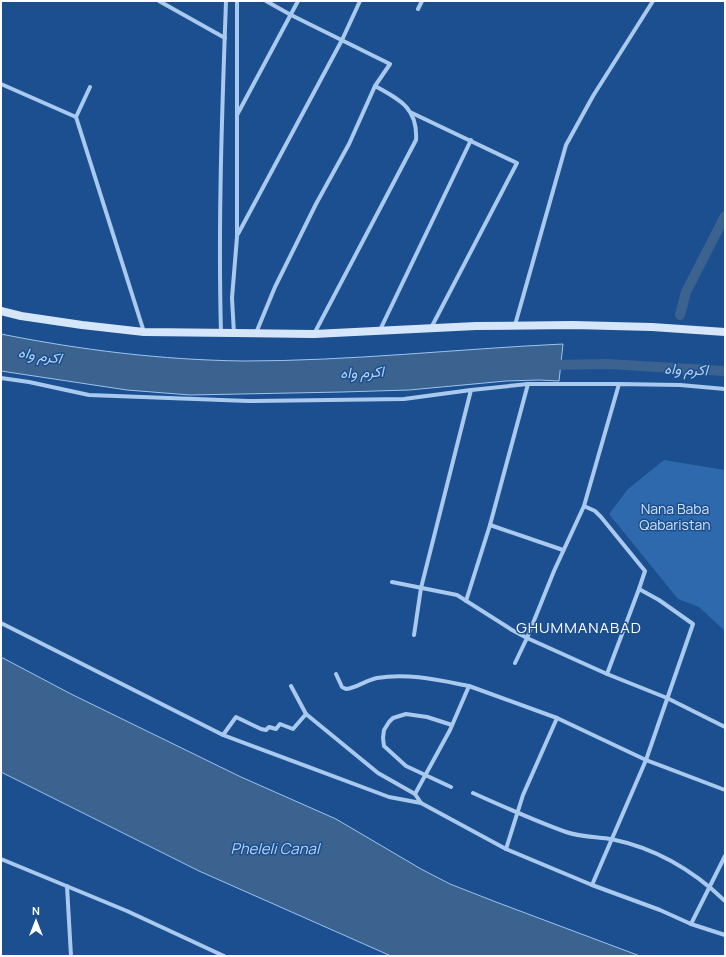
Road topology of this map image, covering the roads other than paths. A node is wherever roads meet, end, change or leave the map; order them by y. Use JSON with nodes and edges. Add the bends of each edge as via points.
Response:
{"nodes":[{"id":1,"x":159,"y":1,"type":"edge"},
{"id":2,"x":226,"y":1,"type":"edge"},
{"id":3,"x":237,"y":1,"type":"edge"},
{"id":4,"x":266,"y":1,"type":"edge"},
{"id":5,"x":298,"y":1,"type":"edge"},
{"id":6,"x":360,"y":1,"type":"edge"},
{"id":7,"x":422,"y":1,"type":"edge"},
{"id":8,"x":653,"y":1,"type":"edge"},
{"id":9,"x":418,"y":9,"type":"dead end"},
{"id":10,"x":291,"y":15,"type":"junction"},
{"id":11,"x":225,"y":38,"type":"junction"},
{"id":12,"x":342,"y":40,"type":"junction"},
{"id":13,"x":1,"y":84,"type":"edge"},
{"id":14,"x":375,"y":86,"type":"junction"},
{"id":15,"x":90,"y":87,"type":"dead end"},
{"id":16,"x":412,"y":113,"type":"junction"},
{"id":17,"x":237,"y":115,"type":"junction"},
{"id":18,"x":76,"y":117,"type":"junction"},
{"id":19,"x":471,"y":140,"type":"junction"},
{"id":20,"x":237,"y":237,"type":"junction"},
{"id":21,"x":1,"y":311,"type":"edge"},
{"id":22,"x":515,"y":325,"type":"junction"},
{"id":23,"x":431,"y":328,"type":"junction"},
{"id":24,"x":379,"y":330,"type":"junction"},
{"id":25,"x":144,"y":332,"type":"junction"},
{"id":26,"x":725,"y":332,"type":"edge"},
{"id":27,"x":221,"y":334,"type":"junction"},
{"id":28,"x":234,"y":334,"type":"junction"},
{"id":29,"x":256,"y":334,"type":"junction"},
{"id":30,"x":314,"y":334,"type":"junction"},
{"id":31,"x":1,"y":378,"type":"edge"},
{"id":32,"x":528,"y":384,"type":"junction"},
{"id":33,"x":619,"y":384,"type":"junction"},
{"id":34,"x":725,"y":389,"type":"edge"},
{"id":35,"x":470,"y":390,"type":"junction"},
{"id":36,"x":584,"y":506,"type":"junction"},
{"id":37,"x":490,"y":525,"type":"junction"},
{"id":38,"x":564,"y":550,"type":"junction"},
{"id":39,"x":392,"y":582,"type":"dead end"},
{"id":40,"x":421,"y":588,"type":"junction"},
{"id":41,"x":639,"y":589,"type":"junction"},
{"id":42,"x":466,"y":601,"type":"junction"},
{"id":43,"x":1,"y":623,"type":"edge"},
{"id":44,"x":414,"y":635,"type":"dead end"},
{"id":45,"x":527,"y":638,"type":"junction"},
{"id":46,"x":516,"y":663,"type":"dead end"},
{"id":47,"x":336,"y":674,"type":"dead end"},
{"id":48,"x":608,"y":674,"type":"junction"},
{"id":49,"x":291,"y":686,"type":"dead end"},
{"id":50,"x":469,"y":686,"type":"junction"},
{"id":51,"x":667,"y":698,"type":"junction"},
{"id":52,"x":306,"y":714,"type":"junction"},
{"id":53,"x":557,"y":718,"type":"junction"},
{"id":54,"x":452,"y":725,"type":"junction"},
{"id":55,"x":725,"y":727,"type":"edge"},
{"id":56,"x":223,"y":735,"type":"junction"},
{"id":57,"x":646,"y":760,"type":"junction"},
{"id":58,"x":426,"y":775,"type":"junction"},
{"id":59,"x":451,"y":787,"type":"dead end"},
{"id":60,"x":725,"y":790,"type":"edge"},
{"id":61,"x":473,"y":793,"type":"dead end"},
{"id":62,"x":415,"y":794,"type":"junction"},
{"id":63,"x":421,"y":803,"type":"junction"},
{"id":64,"x":518,"y":812,"type":"junction"},
{"id":65,"x":611,"y":839,"type":"junction"},
{"id":66,"x":506,"y":849,"type":"junction"},
{"id":67,"x":725,"y":856,"type":"edge"},
{"id":68,"x":1,"y":859,"type":"edge"},
{"id":69,"x":592,"y":885,"type":"junction"},
{"id":70,"x":67,"y":886,"type":"junction"},
{"id":71,"x":710,"y":886,"type":"junction"},
{"id":72,"x":725,"y":901,"type":"edge"},
{"id":73,"x":691,"y":924,"type":"junction"},
{"id":74,"x":725,"y":935,"type":"edge"},
{"id":75,"x":72,"y":956,"type":"edge"},
{"id":76,"x":224,"y":956,"type":"edge"}],
"edges":[{"from":1,"to":11,"type":"street"},
{"from":2,"to":11,"type":"street"},
{"from":3,"to":17,"type":"street"},
{"from":4,"to":10,"type":"street"},
{"from":5,"to":10,"type":"street"},
{"from":6,"to":12,"type":"street"},
{"from":7,"to":9,"type":"street"},
{"from":8,"to":22,"type":"street","via":[[593,96],[566,145]]},
{"from":10,"to":12,"type":"street"},
{"from":10,"to":17,"type":"street"},
{"from":11,"to":27,"type":"street","via":[[221,142]]},
{"from":12,"to":14,"type":"street","via":[[390,64]]},
{"from":12,"to":20,"type":"street"},
{"from":13,"to":18,"type":"street"},
{"from":14,"to":16,"type":"street","via":[[397,98]]},
{"from":14,"to":29,"type":"street","via":[[349,144],[275,287]]},
{"from":15,"to":18,"type":"street"},
{"from":16,"to":19,"type":"street"},
{"from":16,"to":30,"type":"street","via":[[417,129],[416,140]]},
{"from":17,"to":20,"type":"street"},
{"from":18,"to":25,"type":"street"},
{"from":19,"to":23,"type":"street","via":[[516,161],[517,165]]},
{"from":19,"to":24,"type":"street"},
{"from":20,"to":28,"type":"street","via":[[232,298]]},
{"from":21,"to":25,"type":"street","via":[[82,325]]},
{"from":22,"to":23,"type":"street"},
{"from":22,"to":26,"type":"street","via":[[652,326]]},
{"from":23,"to":24,"type":"street"},
{"from":24,"to":30,"type":"street"},
{"from":25,"to":27,"type":"street"},
{"from":27,"to":28,"type":"street"},
{"from":28,"to":29,"type":"street"},
{"from":29,"to":30,"type":"street"},
{"from":31,"to":35,"type":"street","via":[[90,395],[248,401],[404,399]]},
{"from":32,"to":33,"type":"street"},
{"from":32,"to":35,"type":"street"},
{"from":32,"to":37,"type":"street"},
{"from":33,"to":34,"type":"street"},
{"from":33,"to":36,"type":"street"},
{"from":35,"to":40,"type":"street"},
{"from":36,"to":38,"type":"street"},
{"from":36,"to":41,"type":"street","via":[[601,517],[645,571]]},
{"from":37,"to":38,"type":"street"},
{"from":37,"to":42,"type":"street"},
{"from":38,"to":45,"type":"street"},
{"from":39,"to":40,"type":"street"},
{"from":40,"to":42,"type":"street","via":[[457,595]]},
{"from":40,"to":44,"type":"street"},
{"from":41,"to":48,"type":"street"},
{"from":41,"to":51,"type":"street","via":[[693,624]]},
{"from":42,"to":45,"type":"street"},
{"from":43,"to":56,"type":"street"},
{"from":45,"to":46,"type":"street"},
{"from":45,"to":48,"type":"street"},
{"from":47,"to":50,"type":"street","via":[[342,687],[346,689],[376,678],[397,677],[421,677]]},
{"from":48,"to":51,"type":"street"},
{"from":49,"to":52,"type":"street"},
{"from":50,"to":53,"type":"street"},
{"from":50,"to":54,"type":"street"},
{"from":51,"to":55,"type":"street"},
{"from":51,"to":57,"type":"street"},
{"from":52,"to":56,"type":"street","via":[[293,729],[280,724],[276,729],[261,729],[236,717]]},
{"from":52,"to":62,"type":"street","via":[[378,773]]},
{"from":53,"to":57,"type":"street"},
{"from":53,"to":64,"type":"street","via":[[532,772]]},
{"from":54,"to":58,"type":"street"},
{"from":54,"to":58,"type":"street","via":[[406,714],[394,718],[384,730],[384,746],[406,766]]},
{"from":56,"to":63,"type":"street","via":[[389,797]]},
{"from":57,"to":60,"type":"street"},
{"from":57,"to":65,"type":"street"},
{"from":58,"to":59,"type":"street"},
{"from":58,"to":62,"type":"street"},
{"from":61,"to":64,"type":"street"},
{"from":62,"to":63,"type":"street"},
{"from":63,"to":66,"type":"street"},
{"from":64,"to":65,"type":"street","via":[[568,833]]},
{"from":64,"to":66,"type":"street"},
{"from":65,"to":69,"type":"street"},
{"from":65,"to":71,"type":"street","via":[[637,845],[667,858]]},
{"from":66,"to":69,"type":"street"},
{"from":67,"to":71,"type":"street"},
{"from":68,"to":70,"type":"street"},
{"from":69,"to":73,"type":"street"},
{"from":70,"to":75,"type":"street"},
{"from":70,"to":76,"type":"street"},
{"from":71,"to":72,"type":"street"},
{"from":71,"to":73,"type":"street"},
{"from":73,"to":74,"type":"street"}]}
